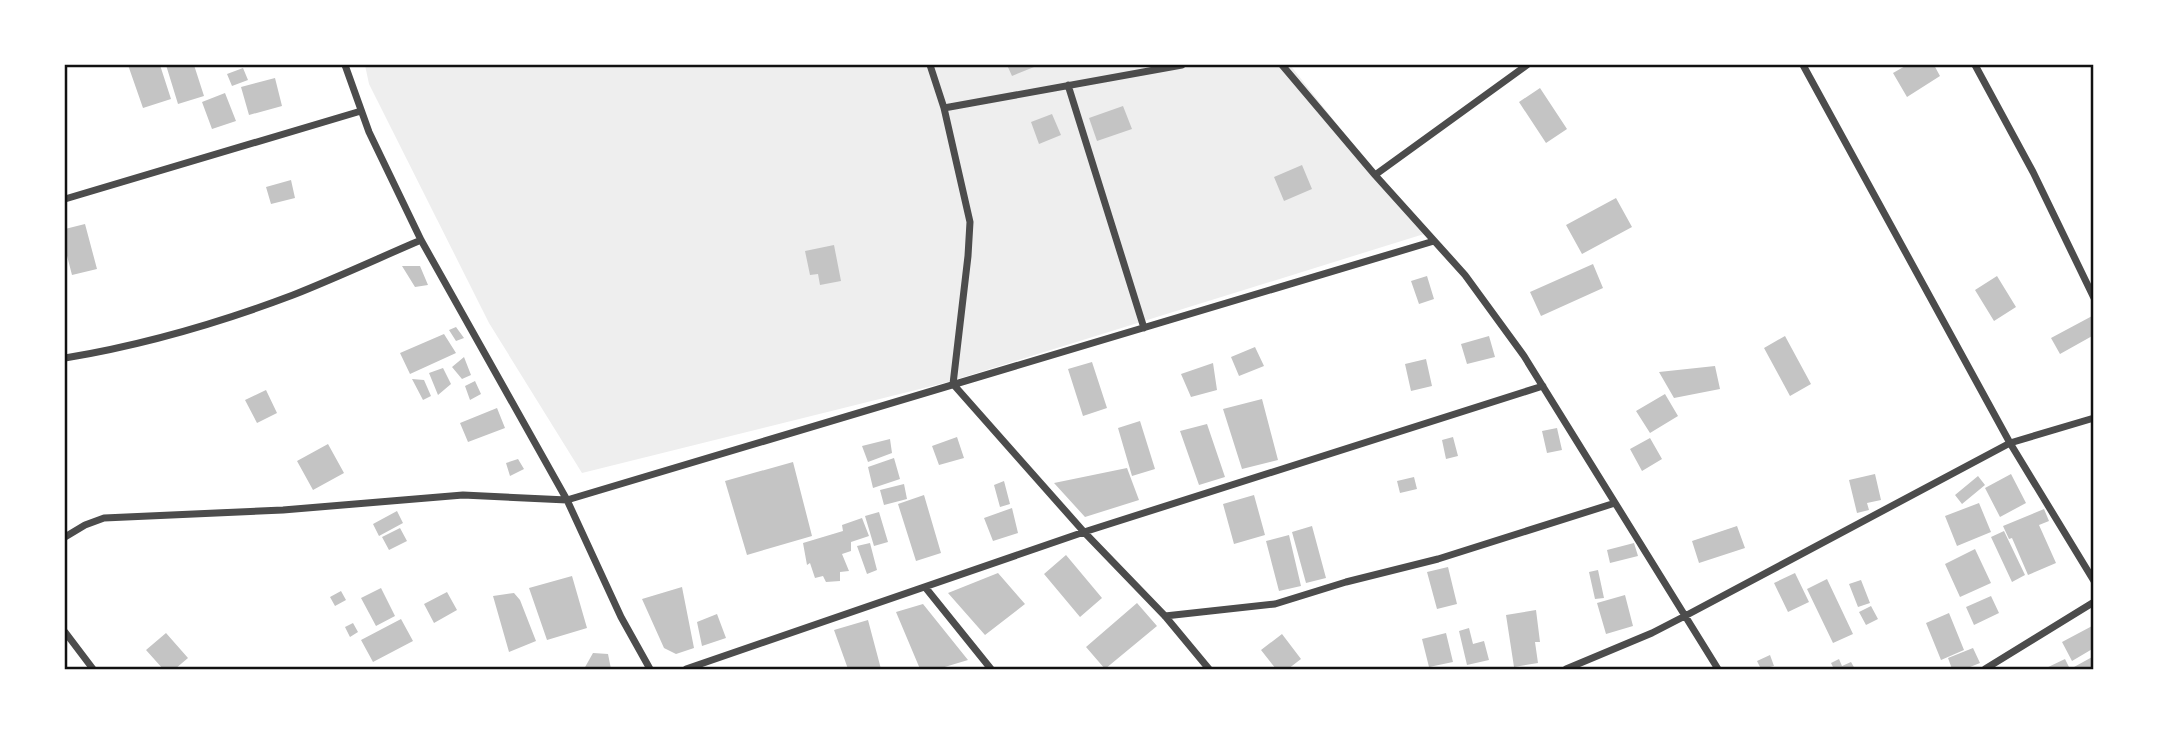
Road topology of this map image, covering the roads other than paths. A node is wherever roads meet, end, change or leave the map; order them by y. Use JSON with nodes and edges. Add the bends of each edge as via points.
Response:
{"nodes":[{"id":1,"x":345,"y":65,"type":"edge"},
{"id":2,"x":930,"y":65,"type":"edge"},
{"id":3,"x":1181,"y":65,"type":"edge"},
{"id":4,"x":1282,"y":65,"type":"edge"},
{"id":5,"x":1527,"y":65,"type":"edge"},
{"id":6,"x":1804,"y":65,"type":"edge"},
{"id":7,"x":1975,"y":65,"type":"edge"},
{"id":8,"x":1068,"y":85,"type":"junction"},
{"id":9,"x":944,"y":108,"type":"junction"},
{"id":10,"x":361,"y":111,"type":"junction"},
{"id":11,"x":1375,"y":175,"type":"junction"},
{"id":12,"x":65,"y":199,"type":"edge"},
{"id":13,"x":421,"y":240,"type":"junction"},
{"id":14,"x":1434,"y":240,"type":"junction"},
{"id":15,"x":2094,"y":298,"type":"edge"},
{"id":16,"x":1144,"y":328,"type":"junction"},
{"id":17,"x":65,"y":358,"type":"edge"},
{"id":18,"x":953,"y":384,"type":"junction"},
{"id":19,"x":1543,"y":386,"type":"junction"},
{"id":20,"x":2094,"y":418,"type":"edge"},
{"id":21,"x":2010,"y":443,"type":"junction"},
{"id":22,"x":568,"y":500,"type":"junction"},
{"id":23,"x":1615,"y":503,"type":"junction"},
{"id":24,"x":1084,"y":532,"type":"junction"},
{"id":25,"x":65,"y":537,"type":"edge"},
{"id":26,"x":2094,"y":581,"type":"edge"},
{"id":27,"x":925,"y":587,"type":"junction"},
{"id":28,"x":2094,"y":602,"type":"edge"},
{"id":29,"x":1166,"y":616,"type":"junction"},
{"id":30,"x":1685,"y":616,"type":"junction"},
{"id":31,"x":65,"y":632,"type":"edge"},
{"id":32,"x":93,"y":669,"type":"edge"},
{"id":33,"x":650,"y":669,"type":"edge"},
{"id":34,"x":686,"y":669,"type":"edge"},
{"id":35,"x":991,"y":669,"type":"edge"},
{"id":36,"x":1209,"y":669,"type":"edge"},
{"id":37,"x":1566,"y":669,"type":"edge"},
{"id":38,"x":1718,"y":669,"type":"edge"},
{"id":39,"x":1985,"y":669,"type":"edge"}],
"edges":[{"from":1,"to":10,"type":"street"},
{"from":2,"to":9,"type":"street"},
{"from":3,"to":8,"type":"street"},
{"from":4,"to":11,"type":"street"},
{"from":5,"to":11,"type":"street"},
{"from":6,"to":21,"type":"street"},
{"from":7,"to":15,"type":"street"},
{"from":8,"to":9,"type":"street"},
{"from":8,"to":16,"type":"street"},
{"from":9,"to":18,"type":"street","via":[[970,222]]},
{"from":10,"to":12,"type":"street"},
{"from":10,"to":13,"type":"street"},
{"from":11,"to":14,"type":"street"},
{"from":13,"to":17,"type":"street","via":[[294,295],[201,326]]},
{"from":13,"to":22,"type":"street"},
{"from":14,"to":16,"type":"street"},
{"from":14,"to":19,"type":"street","via":[[1465,275]]},
{"from":16,"to":18,"type":"street"},
{"from":18,"to":22,"type":"street"},
{"from":18,"to":24,"type":"street"},
{"from":19,"to":23,"type":"street"},
{"from":19,"to":24,"type":"street"},
{"from":20,"to":21,"type":"street"},
{"from":21,"to":26,"type":"street"},
{"from":21,"to":30,"type":"street"},
{"from":22,"to":25,"type":"street","via":[[463,495],[104,518]]},
{"from":22,"to":33,"type":"street"},
{"from":23,"to":29,"type":"street","via":[[1275,604]]},
{"from":23,"to":30,"type":"street"},
{"from":24,"to":27,"type":"street"},
{"from":24,"to":29,"type":"street"},
{"from":27,"to":34,"type":"street"},
{"from":27,"to":35,"type":"street"},
{"from":28,"to":39,"type":"street"},
{"from":29,"to":36,"type":"street"},
{"from":30,"to":37,"type":"street"},
{"from":30,"to":38,"type":"street"},
{"from":31,"to":32,"type":"street"}]}
